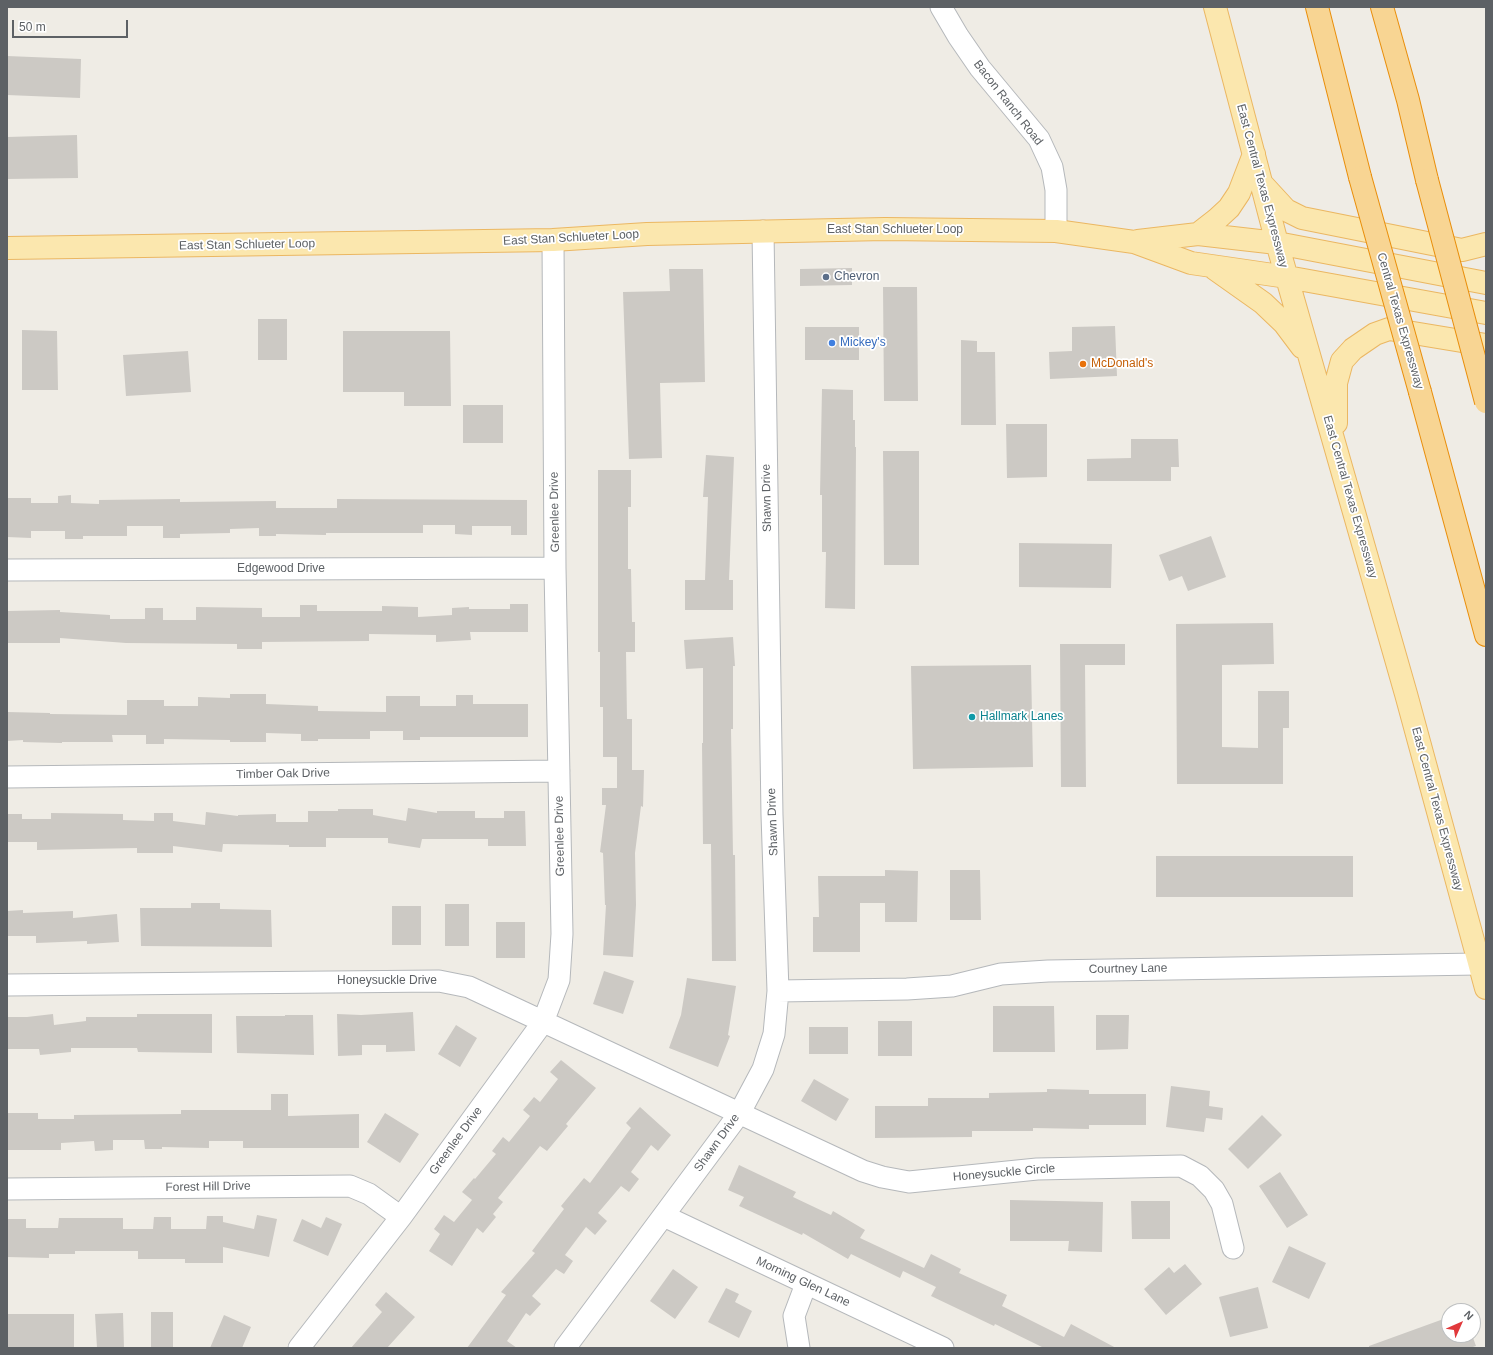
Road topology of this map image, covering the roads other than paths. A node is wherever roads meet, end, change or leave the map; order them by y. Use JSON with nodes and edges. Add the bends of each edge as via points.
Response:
{"nodes":[{"id":1,"x":941,"y":7,"type":"edge"},
{"id":2,"x":1215,"y":7,"type":"edge"},
{"id":3,"x":1317,"y":7,"type":"edge"},
{"id":4,"x":1382,"y":7,"type":"edge"},
{"id":5,"x":1395,"y":7,"type":"edge"},
{"id":6,"x":1408,"y":100,"type":"junction"},
{"id":7,"x":1254,"y":154,"type":"junction"},
{"id":8,"x":1262,"y":185,"type":"junction"},
{"id":9,"x":763,"y":231,"type":"junction"},
{"id":10,"x":1056,"y":231,"type":"junction"},
{"id":11,"x":1198,"y":234,"type":"junction"},
{"id":12,"x":553,"y":240,"type":"junction"},
{"id":13,"x":1134,"y":242,"type":"junction"},
{"id":14,"x":1277,"y":243,"type":"junction"},
{"id":15,"x":1486,"y":244,"type":"edge"},
{"id":16,"x":7,"y":248,"type":"edge"},
{"id":17,"x":1211,"y":266,"type":"junction"},
{"id":18,"x":1287,"y":277,"type":"junction"},
{"id":19,"x":1486,"y":283,"type":"edge"},
{"id":20,"x":1486,"y":313,"type":"edge"},
{"id":21,"x":1486,"y":345,"type":"edge"},
{"id":22,"x":1310,"y":358,"type":"junction"},
{"id":23,"x":1486,"y":402,"type":"edge"},
{"id":24,"x":1336,"y":448,"type":"junction"},
{"id":25,"x":555,"y":568,"type":"junction"},
{"id":26,"x":7,"y":570,"type":"edge"},
{"id":27,"x":1486,"y":635,"type":"edge"},
{"id":28,"x":559,"y":771,"type":"junction"},
{"id":29,"x":7,"y":777,"type":"edge"},
{"id":30,"x":1478,"y":964,"type":"junction"},
{"id":31,"x":7,"y":985,"type":"edge"},
{"id":32,"x":1486,"y":988,"type":"edge"},
{"id":33,"x":778,"y":991,"type":"junction"},
{"id":34,"x":543,"y":1022,"type":"junction"},
{"id":35,"x":739,"y":1114,"type":"junction"},
{"id":36,"x":7,"y":1189,"type":"edge"},
{"id":37,"x":664,"y":1216,"type":"junction"},
{"id":38,"x":400,"y":1217,"type":"junction"},
{"id":39,"x":1233,"y":1248,"type":"dead end"},
{"id":40,"x":806,"y":1284,"type":"junction"},
{"id":41,"x":299,"y":1348,"type":"edge"},
{"id":42,"x":565,"y":1348,"type":"edge"},
{"id":43,"x":799,"y":1348,"type":"edge"},
{"id":44,"x":944,"y":1348,"type":"edge"}],
"edges":[{"from":1,"to":10,"type":"street","name":"Bacon Ranch Road","via":[[980,68],[1039,139],[1052,167],[1056,190]]},
{"from":2,"to":7,"type":"main road","name":"East Central Texas Expressway"},
{"from":3,"to":27,"type":"highway","name":"Central Texas Expressway","bridge":true,"via":[[1360,177]]},
{"from":4,"to":6,"type":"highway"},
{"from":5,"to":6,"type":"highway"},
{"from":6,"to":23,"type":"highway","bridge":true},
{"from":7,"to":8,"type":"main road","name":"East Central Texas Expressway"},
{"from":7,"to":11,"type":"main road","via":[[1239,193],[1229,208]]},
{"from":8,"to":14,"type":"main road","name":"East Central Texas Expressway"},
{"from":8,"to":15,"type":"main road","via":[[1286,210],[1302,218],[1462,250]]},
{"from":9,"to":10,"type":"main road","name":"East Stan Schlueter Loop"},
{"from":9,"to":12,"type":"main road","name":"East Stan Schlueter Loop"},
{"from":9,"to":33,"type":"street","name":"Shawn Drive","via":[[772,807]]},
{"from":10,"to":13,"type":"main road","name":"East Stan Schlueter Loop"},
{"from":11,"to":13,"type":"main road","name":"East Stan Schlueter Loop"},
{"from":11,"to":14,"type":"main road","name":"East Stan Schlueter Loop"},
{"from":12,"to":16,"type":"main road","name":"East Stan Schlueter Loop"},
{"from":12,"to":25,"type":"street","name":"Greenlee Drive"},
{"from":13,"to":17,"type":"main road","name":"East Stan Schlueter Loop","via":[[1191,263]]},
{"from":14,"to":18,"type":"main road","name":"East Central Texas Expressway"},
{"from":14,"to":19,"type":"main road","name":"East Stan Schlueter Loop"},
{"from":17,"to":18,"type":"main road","name":"East Stan Schlueter Loop"},
{"from":17,"to":22,"type":"main road","via":[[1263,303],[1284,323]]},
{"from":18,"to":20,"type":"main road","name":"East Stan Schlueter Loop"},
{"from":18,"to":22,"type":"main road","name":"East Central Texas Expressway"},
{"from":21,"to":24,"type":"main road","via":[[1389,329],[1375,334],[1353,349],[1342,361],[1336,384]]},
{"from":22,"to":24,"type":"main road","name":"East Central Texas Expressway"},
{"from":24,"to":30,"type":"main road","name":"East Central Texas Expressway","via":[[1406,694]]},
{"from":25,"to":26,"type":"street","name":"Edgewood Drive"},
{"from":25,"to":28,"type":"street","name":"Greenlee Drive"},
{"from":28,"to":29,"type":"street","name":"Timber Oak Drive"},
{"from":28,"to":34,"type":"street","name":"Greenlee Drive","via":[[562,941],[559,980]]},
{"from":30,"to":32,"type":"main road","name":"East Central Texas Expressway"},
{"from":30,"to":33,"type":"street","name":"Courtney Lane","via":[[1048,971],[1001,974],[952,986]]},
{"from":31,"to":34,"type":"street","name":"Honeysuckle Drive","via":[[439,981],[469,987]]},
{"from":33,"to":35,"type":"street","name":"Shawn Drive","via":[[774,1034],[763,1069]]},
{"from":34,"to":35,"type":"street","name":"Honeysuckle Drive"},
{"from":34,"to":38,"type":"street","name":"Greenlee Drive"},
{"from":35,"to":37,"type":"street","name":"Shawn Drive"},
{"from":35,"to":39,"type":"street","name":"Honeysuckle Circle","via":[[863,1171],[909,1182],[1037,1169],[1181,1166],[1200,1176],[1214,1190],[1222,1204]]},
{"from":36,"to":38,"type":"street","name":"Forest Hill Drive","via":[[350,1186],[369,1194]]},
{"from":37,"to":40,"type":"street","name":"Morning Glen Lane"},
{"from":37,"to":42,"type":"street","name":"Shawn Drive"},
{"from":38,"to":41,"type":"street","name":"Greenlee Drive"},
{"from":40,"to":43,"type":"street","via":[[794,1316]]},
{"from":40,"to":44,"type":"street","name":"Morning Glen Lane"}]}
